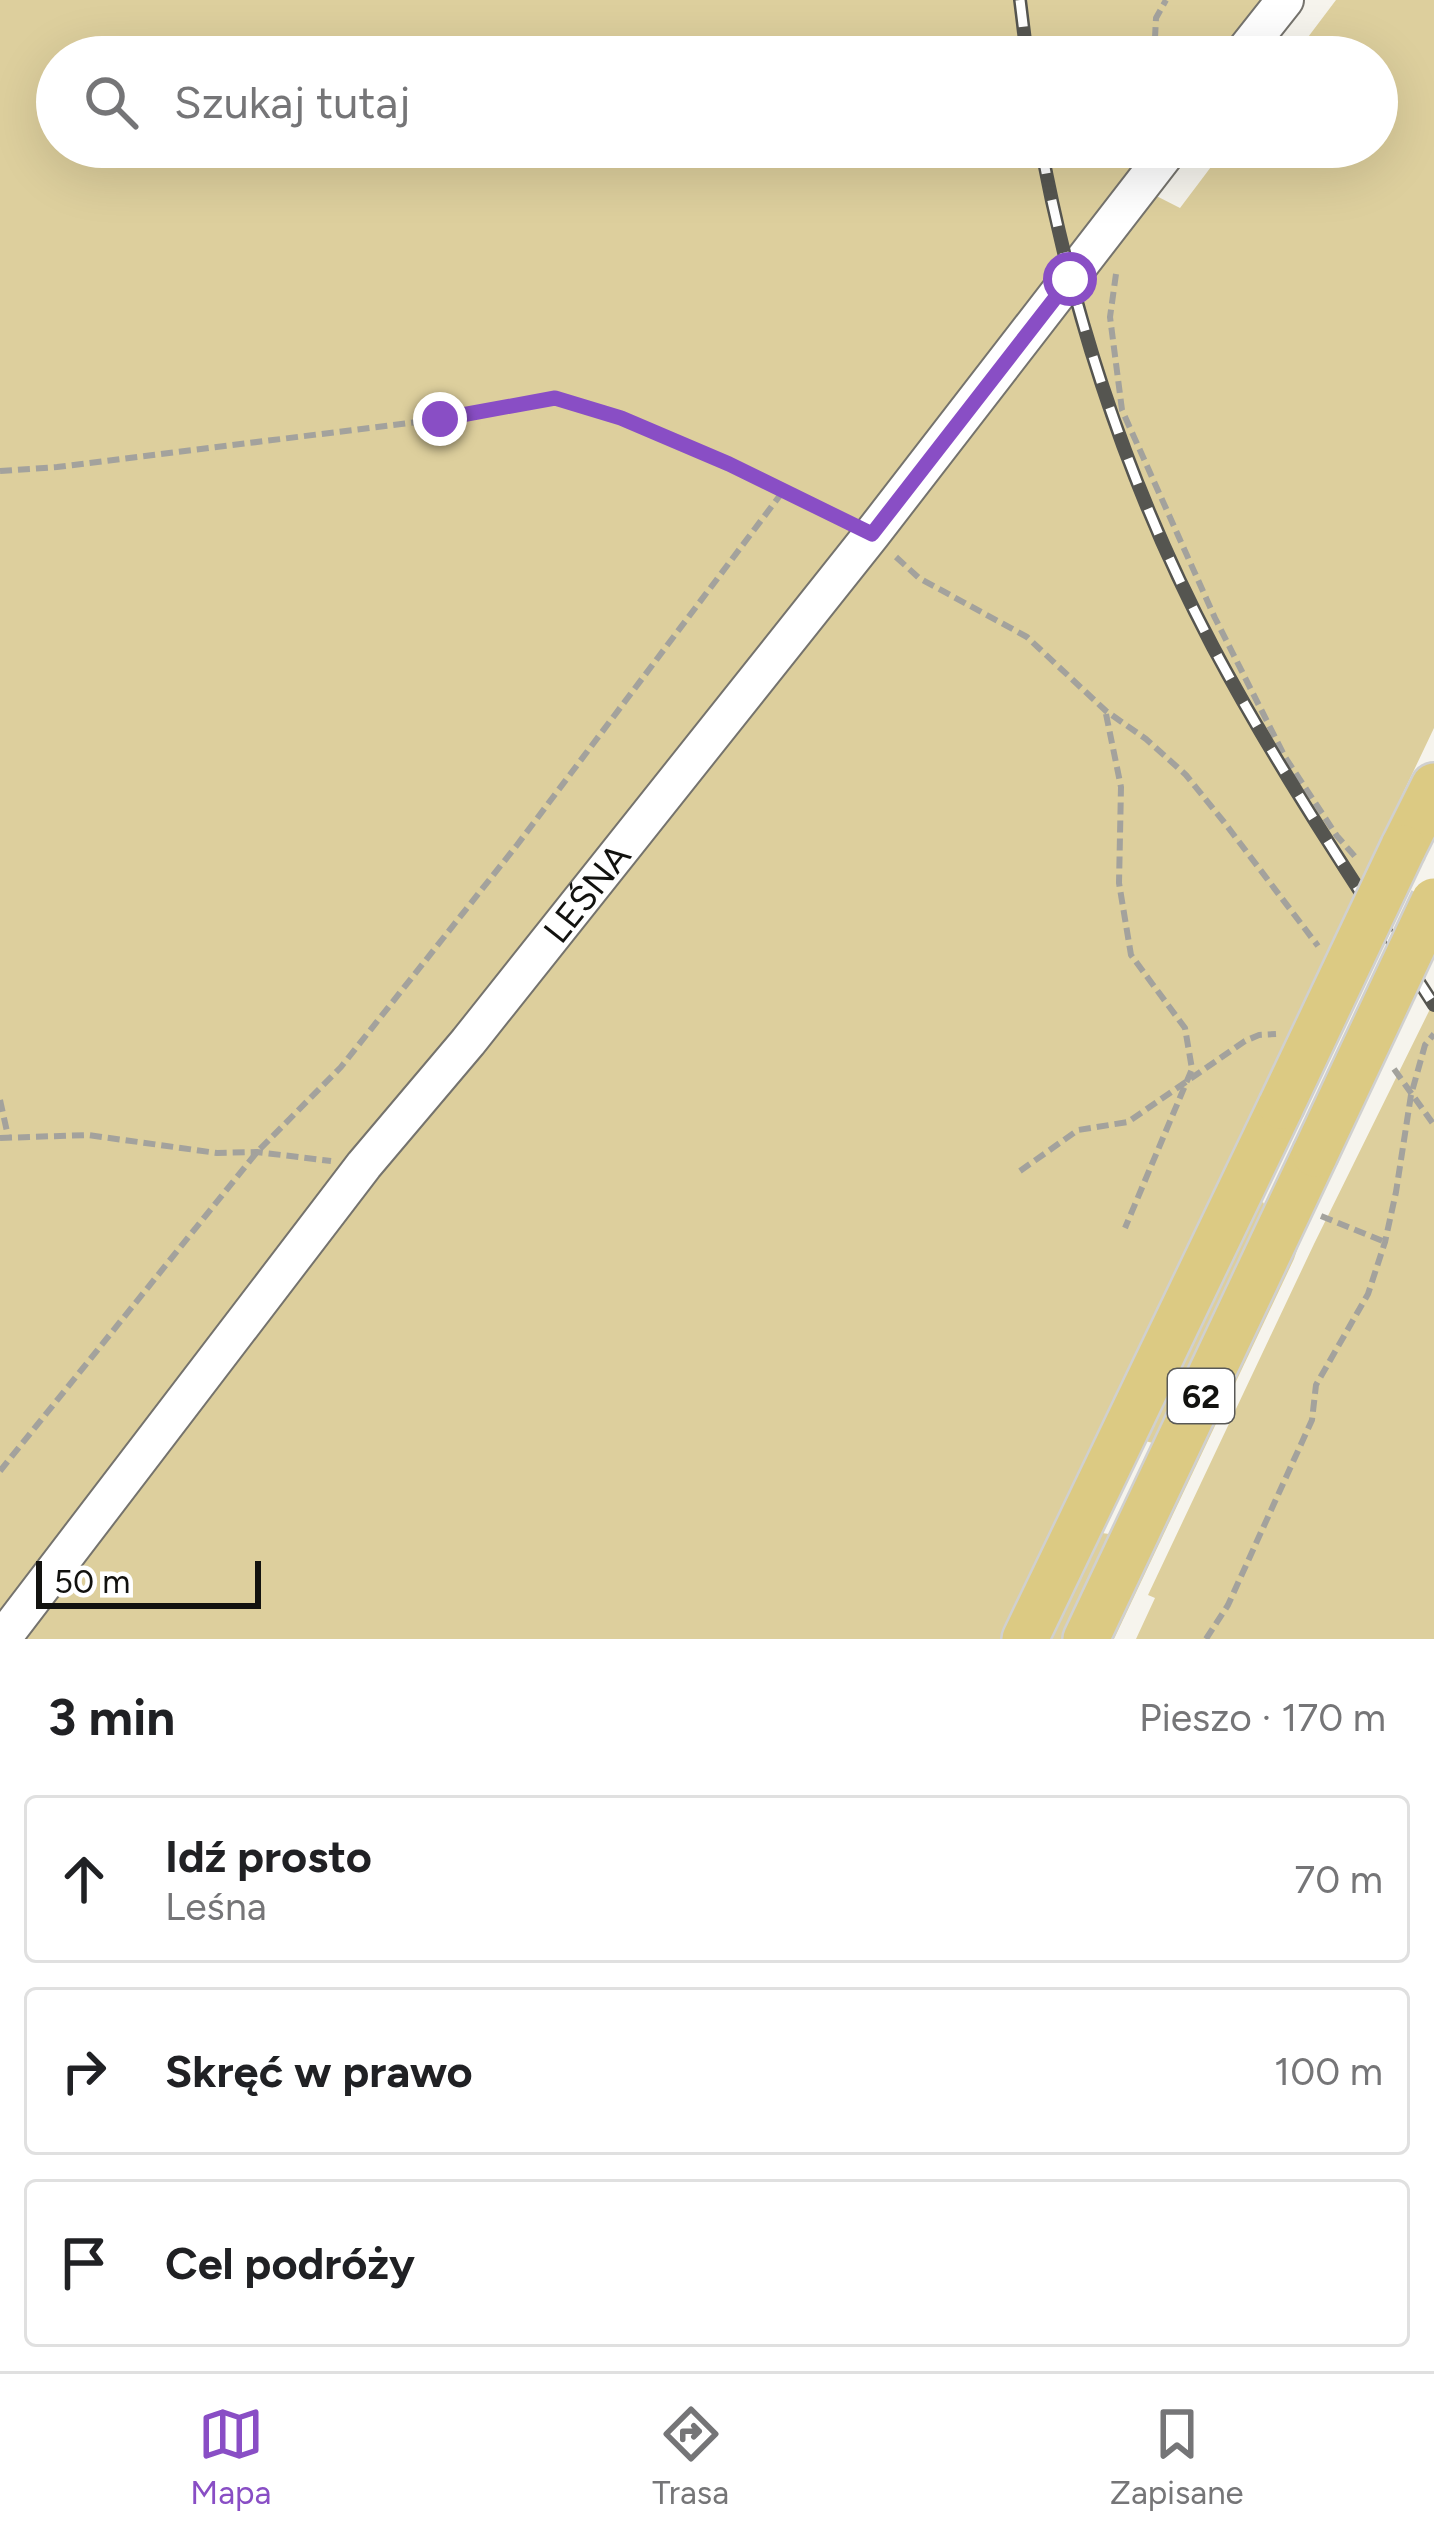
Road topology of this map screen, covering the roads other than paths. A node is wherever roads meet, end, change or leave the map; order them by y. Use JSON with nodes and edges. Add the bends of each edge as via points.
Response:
{"nodes":[{"id":1,"x":1285,"y":0,"type":"edge"},
{"id":2,"x":1257,"y":36,"type":"edge"},
{"id":3,"x":1155,"y":168,"type":"edge"},
{"id":4,"x":1434,"y":785,"type":"edge"},
{"id":5,"x":1434,"y":901,"type":"edge"},
{"id":6,"x":2,"y":1639,"type":"edge"},
{"id":7,"x":1025,"y":1639,"type":"edge"},
{"id":8,"x":1086,"y":1639,"type":"edge"}],
"edges":[{"from":1,"to":2,"type":"street"},
{"from":3,"to":6,"type":"street","name":"LEŚNA","via":[[364,1165]]},
{"from":4,"to":7,"type":"main road","number":"62","bridge":true,"via":[[1384,858],[1281,1106]]},
{"from":5,"to":8,"type":"main road","number":"62","bridge":true}]}
